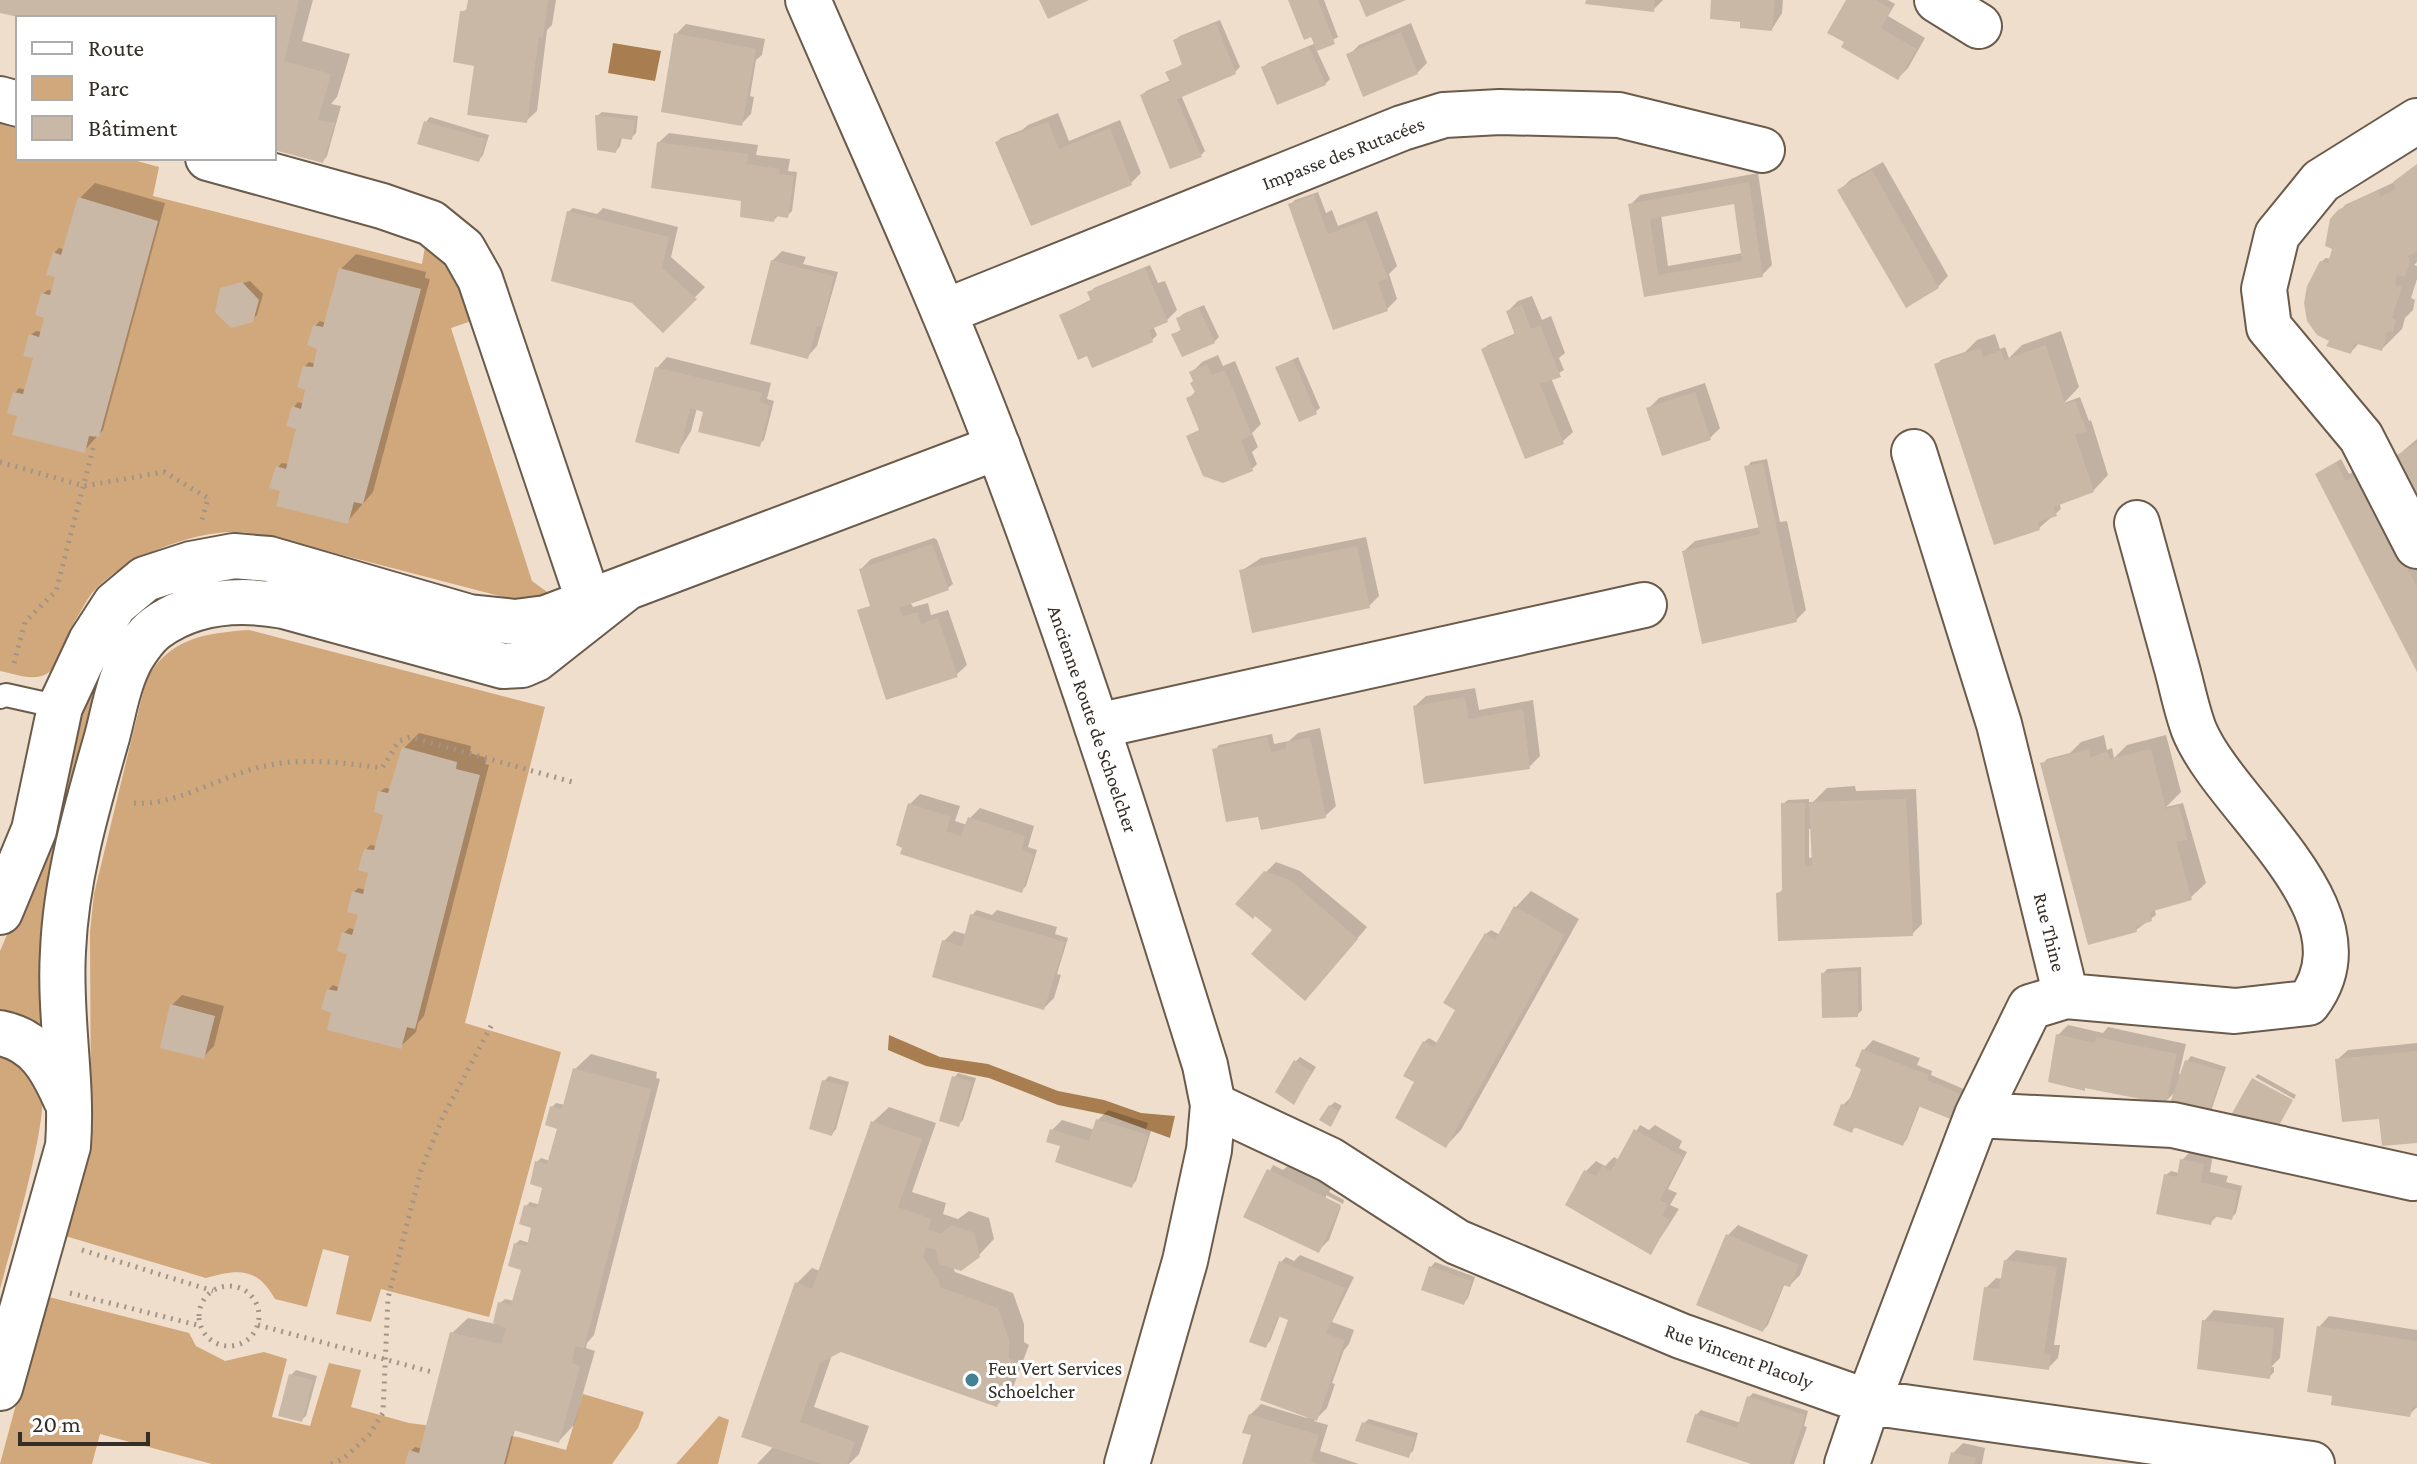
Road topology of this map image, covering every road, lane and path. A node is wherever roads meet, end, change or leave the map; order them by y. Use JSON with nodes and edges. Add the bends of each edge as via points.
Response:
{"nodes":[{"id":1,"x":808,"y":0,"type":"edge"},
{"id":2,"x":1937,"y":0,"type":"edge"},
{"id":3,"x":1979,"y":26,"type":"dead end"},
{"id":4,"x":2417,"y":121,"type":"edge"},
{"id":5,"x":1762,"y":150,"type":"dead end"},
{"id":6,"x":215,"y":160,"type":"edge"},
{"id":7,"x":944,"y":312,"type":"junction"},
{"id":8,"x":94,"y":445,"type":"dead end"},
{"id":9,"x":998,"y":447,"type":"junction"},
{"id":10,"x":1914,"y":452,"type":"dead end"},
{"id":11,"x":0,"y":462,"type":"edge"},
{"id":12,"x":84,"y":486,"type":"junction"},
{"id":13,"x":2137,"y":523,"type":"dead end"},
{"id":14,"x":2417,"y":546,"type":"edge"},
{"id":15,"x":191,"y":564,"type":"junction"},
{"id":16,"x":602,"y":602,"type":"junction"},
{"id":17,"x":1644,"y":605,"type":"dead end"},
{"id":18,"x":3,"y":696,"type":"edge"},
{"id":19,"x":60,"y":707,"type":"junction"},
{"id":20,"x":1097,"y":726,"type":"junction"},
{"id":21,"x":576,"y":783,"type":"dead end"},
{"id":22,"x":88,"y":799,"type":"junction"},
{"id":23,"x":0,"y":912,"type":"edge"},
{"id":24,"x":2066,"y":996,"type":"junction"},
{"id":25,"x":491,"y":1026,"type":"dead end"},
{"id":26,"x":0,"y":1033,"type":"edge"},
{"id":27,"x":1213,"y":1105,"type":"junction"},
{"id":28,"x":71,"y":1109,"type":"junction"},
{"id":29,"x":1977,"y":1115,"type":"junction"},
{"id":30,"x":2413,"y":1178,"type":"dead end"},
{"id":31,"x":43,"y":1238,"type":"junction"},
{"id":32,"x":30,"y":1283,"type":"junction"},
{"id":33,"x":213,"y":1291,"type":"junction"},
{"id":34,"x":258,"y":1325,"type":"junction"},
{"id":35,"x":201,"y":1326,"type":"junction"},
{"id":36,"x":385,"y":1358,"type":"junction"},
{"id":37,"x":432,"y":1372,"type":"dead end"},
{"id":38,"x":0,"y":1388,"type":"edge"},
{"id":39,"x":1868,"y":1402,"type":"junction"},
{"id":40,"x":331,"y":1464,"type":"edge"},
{"id":41,"x":1127,"y":1464,"type":"edge"},
{"id":42,"x":1847,"y":1464,"type":"edge"},
{"id":43,"x":2312,"y":1464,"type":"edge"}],
"edges":[{"from":1,"to":7,"type":"street","name":"Ancienne Route de Schoelcher"},
{"from":2,"to":3,"type":"street"},
{"from":4,"to":14,"type":"street","via":[[2321,181],[2277,235],[2264,289],[2269,327],[2361,437]]},
{"from":5,"to":7,"type":"street","name":"Impasse des Rutacées","via":[[1619,115],[1444,115]]},
{"from":6,"to":16,"type":"street","via":[[431,223],[463,249],[480,279]]},
{"from":7,"to":9,"type":"street","name":"Ancienne Route de Schoelcher"},
{"from":8,"to":12,"type":"path"},
{"from":9,"to":16,"type":"street"},
{"from":9,"to":20,"type":"street","name":"Ancienne Route de Schoelcher"},
{"from":10,"to":24,"type":"street","name":"Rue Thine","via":[[1999,724]]},
{"from":11,"to":12,"type":"path"},
{"from":12,"to":15,"type":"path","via":[[164,472],[208,498]]},
{"from":12,"to":18,"type":"path","via":[[56,591],[25,622]]},
{"from":13,"to":24,"type":"street","via":[[2194,731],[2303,880],[2321,924],[2327,968],[2308,1003],[2249,1010]]},
{"from":15,"to":16,"type":"street","via":[[234,556],[269,559],[469,617],[515,622]]},
{"from":15,"to":19,"type":"street","via":[[145,579],[115,604]]},
{"from":16,"to":22,"type":"street","via":[[536,659],[503,666],[253,600],[186,611],[153,629],[127,667]]},
{"from":17,"to":20,"type":"street"},
{"from":18,"to":19,"type":"lane"},
{"from":19,"to":23,"type":"street","via":[[34,830]]},
{"from":20,"to":27,"type":"street","name":"Ancienne Route de Schoelcher","via":[[1205,1065]]},
{"from":21,"to":22,"type":"path","via":[[410,737],[399,741],[382,768],[321,760],[264,766],[141,804]]},
{"from":22,"to":28,"type":"street","via":[[63,951]]},
{"from":24,"to":29,"type":"street","name":"Rue Thine","via":[[2030,1007]]},
{"from":25,"to":36,"type":"path","via":[[421,1170],[388,1298]]},
{"from":26,"to":28,"type":"street","via":[[36,1049]]},
{"from":27,"to":39,"type":"street","name":"Rue Vincent Placoly","via":[[1330,1160],[1457,1242],[1681,1336]]},
{"from":27,"to":41,"type":"street","name":"Ancienne Route de Schoelcher","via":[[1209,1150],[1185,1261]]},
{"from":28,"to":31,"type":"street","via":[[68,1146]]},
{"from":29,"to":30,"type":"street","via":[[2173,1125]]},
{"from":29,"to":39,"type":"street","name":"Rue Thine"},
{"from":31,"to":32,"type":"street"},
{"from":31,"to":33,"type":"path"},
{"from":32,"to":35,"type":"path"},
{"from":32,"to":38,"type":"street"},
{"from":33,"to":34,"type":"path","via":[[237,1286],[251,1295],[259,1309]]},
{"from":33,"to":35,"type":"path","via":[[202,1303]]},
{"from":34,"to":35,"type":"path","via":[[247,1340],[230,1346],[212,1340]]},
{"from":34,"to":36,"type":"path"},
{"from":36,"to":37,"type":"path"},
{"from":36,"to":40,"type":"path","via":[[383,1413],[369,1435]]},
{"from":39,"to":42,"type":"street","name":"Rue Thine"},
{"from":39,"to":43,"type":"street","name":"Rue Vincent Placoly"}]}
